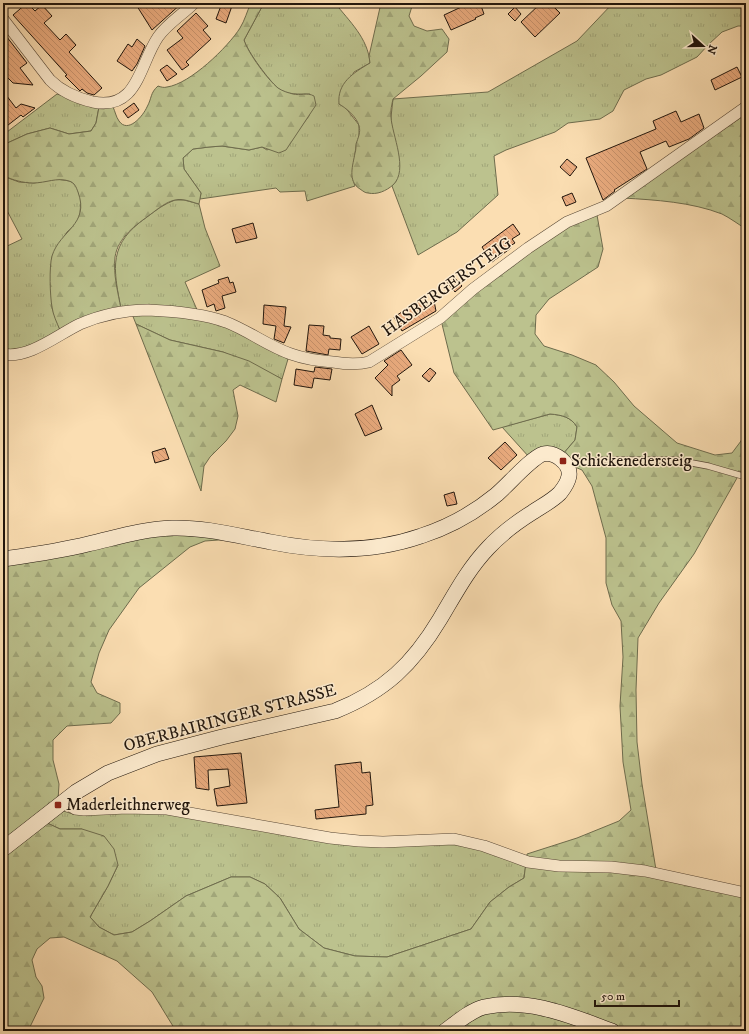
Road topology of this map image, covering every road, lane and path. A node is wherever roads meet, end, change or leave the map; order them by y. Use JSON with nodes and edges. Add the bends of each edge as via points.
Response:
{"nodes":[{"id":1,"x":194,"y":3,"type":"edge"},
{"id":2,"x":3,"y":19,"type":"edge"},
{"id":3,"x":746,"y":107,"type":"edge"},
{"id":4,"x":3,"y":354,"type":"edge"},
{"id":5,"x":567,"y":466,"type":"junction"},
{"id":6,"x":746,"y":477,"type":"edge"},
{"id":7,"x":3,"y":559,"type":"edge"},
{"id":8,"x":65,"y":800,"type":"junction"},
{"id":9,"x":3,"y":849,"type":"edge"},
{"id":10,"x":746,"y":893,"type":"edge"},
{"id":11,"x":445,"y":1031,"type":"edge"},
{"id":12,"x":612,"y":1031,"type":"edge"}],
"edges":[{"from":1,"to":2,"type":"street","via":[[159,36],[134,86],[126,96],[120,101],[109,103],[82,100],[59,88]]},
{"from":3,"to":4,"type":"street","name":"HASBERGERSTEIG","via":[[606,206],[567,222],[474,289],[440,318],[369,362],[347,364],[306,358],[284,351],[224,322],[188,314],[148,310],[93,319],[67,330],[30,352]]},
{"from":5,"to":6,"type":"lane","via":[[603,460],[676,460]]},
{"from":5,"to":7,"type":"street","via":[[556,457],[543,454],[496,495],[461,519],[421,536],[378,547],[316,549],[201,530],[171,528]]},
{"from":5,"to":8,"type":"street","name":"OBERBAIRINGER STRASSE","via":[[569,476],[561,492],[493,542],[465,576],[416,655],[403,670],[371,694],[335,711],[157,754],[108,773]]},
{"from":8,"to":9,"type":"street","name":"OBERBAIRINGER STRASSE"},
{"from":8,"to":10,"type":"street","via":[[75,809],[168,809],[358,841],[454,839],[484,846],[528,862],[637,870]]},
{"from":11,"to":12,"type":"street","via":[[483,1007],[506,1005],[551,1010]]}]}
